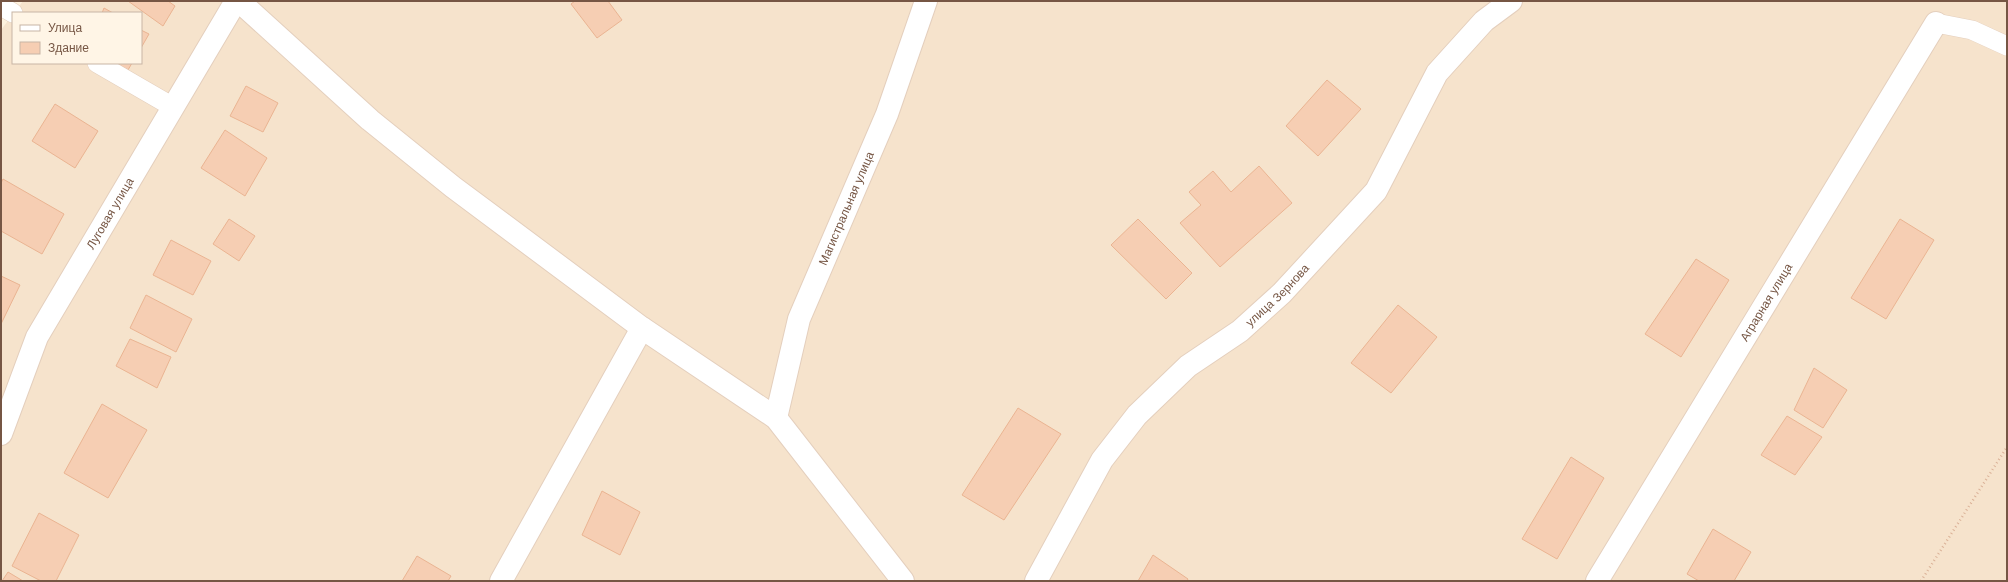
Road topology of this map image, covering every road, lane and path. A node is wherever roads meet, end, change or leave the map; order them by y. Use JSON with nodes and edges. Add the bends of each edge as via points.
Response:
{"nodes":[{"id":1,"x":238,"y":1,"type":"edge"},
{"id":2,"x":926,"y":1,"type":"edge"},
{"id":3,"x":1511,"y":1,"type":"edge"},
{"id":4,"x":1,"y":6,"type":"edge"},
{"id":5,"x":12,"y":12,"type":"edge"},
{"id":6,"x":1936,"y":23,"type":"joint"},
{"id":7,"x":2007,"y":46,"type":"edge"},
{"id":8,"x":99,"y":64,"type":"edge"},
{"id":9,"x":173,"y":107,"type":"junction"},
{"id":10,"x":642,"y":328,"type":"junction"},
{"id":11,"x":776,"y":418,"type":"junction"},
{"id":12,"x":1,"y":434,"type":"edge"},
{"id":13,"x":2007,"y":447,"type":"edge"},
{"id":14,"x":501,"y":581,"type":"edge"},
{"id":15,"x":903,"y":581,"type":"edge"},
{"id":16,"x":1036,"y":581,"type":"edge"},
{"id":17,"x":1597,"y":581,"type":"edge"},
{"id":18,"x":1921,"y":581,"type":"edge"}],
"edges":[{"from":1,"to":9,"type":"street","name":"Луговая улица"},
{"from":1,"to":10,"type":"street","via":[[370,120],[453,187]]},
{"from":2,"to":11,"type":"street","name":"Магистральная улица","via":[[887,114],[799,319]]},
{"from":3,"to":16,"type":"street","name":"улица Зернова","via":[[1484,21],[1437,73],[1376,191],[1282,294],[1240,331],[1188,366],[1137,415],[1102,460]]},
{"from":4,"to":5,"type":"lane"},
{"from":6,"to":7,"type":"lane","via":[[1972,30]]},
{"from":6,"to":17,"type":"street","name":"Аграрная улица"},
{"from":8,"to":9,"type":"lane"},
{"from":9,"to":12,"type":"street","name":"Луговая улица","via":[[36,337]]},
{"from":10,"to":11,"type":"street"},
{"from":10,"to":14,"type":"street"},
{"from":11,"to":15,"type":"street"},
{"from":13,"to":18,"type":"path"}]}
